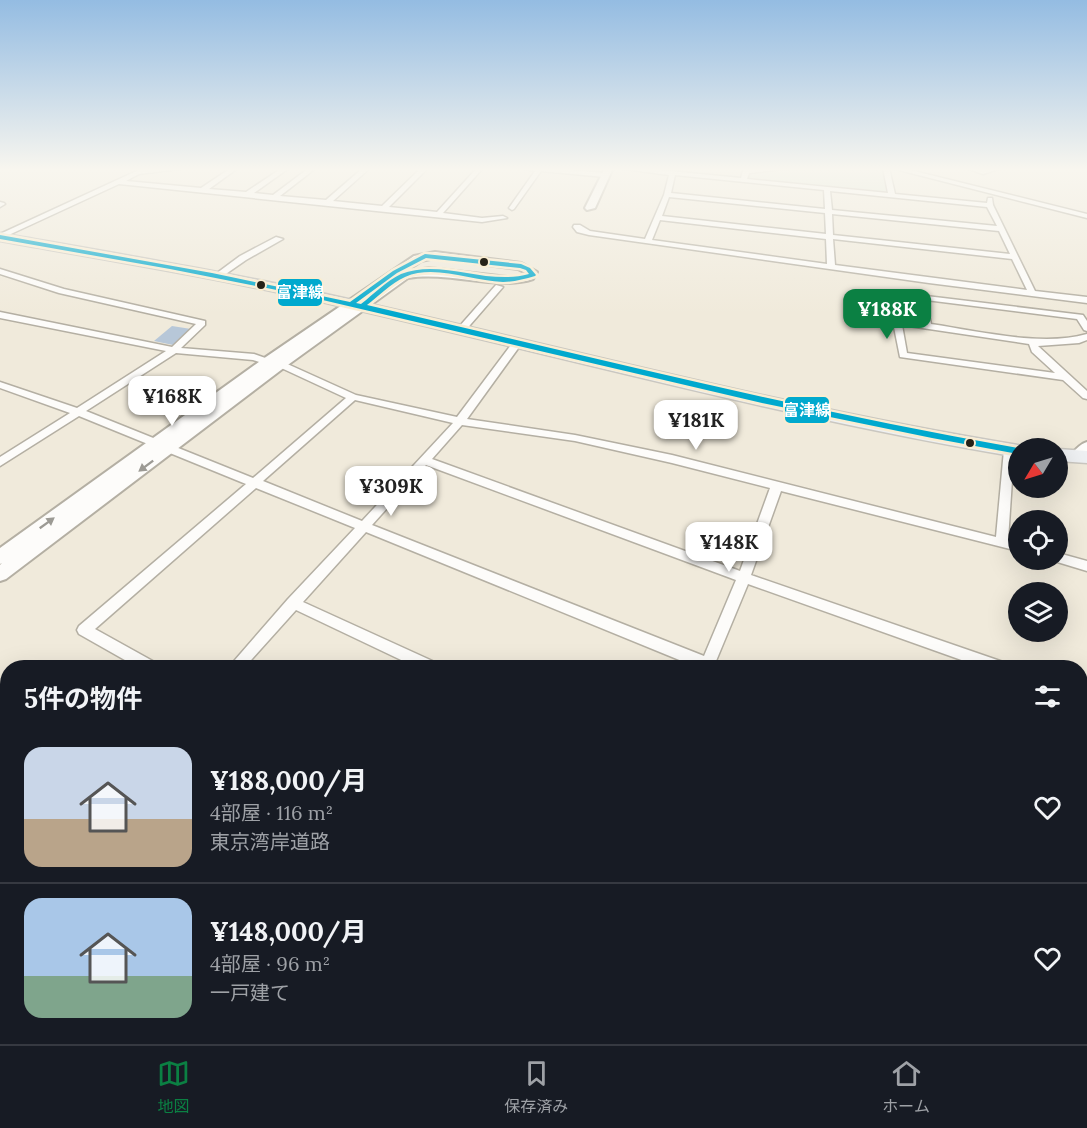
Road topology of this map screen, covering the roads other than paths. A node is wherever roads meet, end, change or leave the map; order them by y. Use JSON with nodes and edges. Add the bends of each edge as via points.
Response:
{"nodes":[{"id":1,"x":44,"y":217,"type":"edge"},
{"id":2,"x":463,"y":217,"type":"edge"},
{"id":3,"x":828,"y":217,"type":"edge"},
{"id":4,"x":883,"y":217,"type":"edge"},
{"id":5,"x":996,"y":217,"type":"edge"},
{"id":6,"x":503,"y":218,"type":"dead end"},
{"id":7,"x":658,"y":218,"type":"joint"},
{"id":8,"x":577,"y":227,"type":"dead end"},
{"id":9,"x":1002,"y":229,"type":"junction"},
{"id":10,"x":828,"y":236,"type":"junction"},
{"id":11,"x":0,"y":237,"type":"edge"},
{"id":12,"x":279,"y":239,"type":"dead end"},
{"id":13,"x":648,"y":241,"type":"junction"},
{"id":14,"x":1014,"y":256,"type":"junction"},
{"id":15,"x":831,"y":266,"type":"junction"},
{"id":16,"x":0,"y":271,"type":"edge"},
{"id":17,"x":217,"y":276,"type":"junction"},
{"id":18,"x":498,"y":287,"type":"dead end"},
{"id":19,"x":1032,"y":293,"type":"junction"},
{"id":20,"x":1087,"y":300,"type":"edge"},
{"id":21,"x":357,"y":305,"type":"junction"},
{"id":22,"x":0,"y":315,"type":"edge"},
{"id":23,"x":927,"y":325,"type":"junction"},
{"id":24,"x":1087,"y":328,"type":"edge"},
{"id":25,"x":461,"y":330,"type":"junction"},
{"id":26,"x":1087,"y":337,"type":"edge"},
{"id":27,"x":1037,"y":342,"type":"junction"},
{"id":28,"x":517,"y":344,"type":"junction"},
{"id":29,"x":174,"y":350,"type":"junction"},
{"id":30,"x":274,"y":363,"type":"junction"},
{"id":31,"x":1064,"y":377,"type":"junction"},
{"id":32,"x":0,"y":385,"type":"edge"},
{"id":33,"x":1087,"y":396,"type":"edge"},
{"id":34,"x":353,"y":397,"type":"junction"},
{"id":35,"x":78,"y":412,"type":"junction"},
{"id":36,"x":460,"y":421,"type":"junction"},
{"id":37,"x":163,"y":446,"type":"junction"},
{"id":38,"x":1008,"y":450,"type":"edge"},
{"id":39,"x":1084,"y":454,"type":"edge"},
{"id":40,"x":1068,"y":455,"type":"edge"},
{"id":41,"x":424,"y":460,"type":"junction"},
{"id":42,"x":0,"y":462,"type":"edge"},
{"id":43,"x":255,"y":483,"type":"junction"},
{"id":44,"x":776,"y":487,"type":"junction"},
{"id":45,"x":1008,"y":497,"type":"edge"},
{"id":46,"x":362,"y":526,"type":"junction"},
{"id":47,"x":1002,"y":543,"type":"junction"},
{"id":48,"x":1008,"y":544,"type":"edge"},
{"id":49,"x":0,"y":557,"type":"edge"},
{"id":50,"x":1068,"y":561,"type":"edge"},
{"id":51,"x":1087,"y":566,"type":"edge"},
{"id":52,"x":0,"y":574,"type":"edge"},
{"id":53,"x":744,"y":578,"type":"junction"},
{"id":54,"x":293,"y":603,"type":"junction"},
{"id":55,"x":138,"y":660,"type":"edge"},
{"id":56,"x":242,"y":660,"type":"edge"},
{"id":57,"x":416,"y":660,"type":"edge"},
{"id":58,"x":696,"y":660,"type":"edge"},
{"id":59,"x":713,"y":660,"type":"edge"},
{"id":60,"x":980,"y":660,"type":"edge"}],
"edges":[{"from":1,"to":11,"type":"street"},
{"from":2,"to":6,"type":"street"},
{"from":3,"to":10,"type":"street"},
{"from":4,"to":9,"type":"street"},
{"from":5,"to":9,"type":"street"},
{"from":7,"to":10,"type":"street"},
{"from":7,"to":13,"type":"street"},
{"from":8,"to":13,"type":"street","via":[[589,233]]},
{"from":9,"to":14,"type":"street"},
{"from":10,"to":14,"type":"street"},
{"from":10,"to":15,"type":"street"},
{"from":11,"to":17,"type":"highway"},
{"from":12,"to":17,"type":"street"},
{"from":13,"to":15,"type":"street"},
{"from":14,"to":19,"type":"street"},
{"from":15,"to":19,"type":"street"},
{"from":16,"to":29,"type":"street","via":[[62,291],[201,323]]},
{"from":17,"to":21,"type":"highway"},
{"from":18,"to":25,"type":"street"},
{"from":19,"to":20,"type":"street"},
{"from":21,"to":21,"type":"street","via":[[395,272],[425,256],[521,266],[532,275],[517,280],[415,273]]},
{"from":21,"to":25,"type":"highway"},
{"from":21,"to":30,"type":"street"},
{"from":22,"to":29,"type":"street"},
{"from":23,"to":24,"type":"street","via":[[921,297],[1080,317]]},
{"from":23,"to":27,"type":"street"},
{"from":23,"to":31,"type":"street","via":[[897,322],[903,355]]},
{"from":25,"to":28,"type":"highway"},
{"from":26,"to":27,"type":"street"},
{"from":27,"to":31,"type":"street","via":[[1033,345],[1035,350]]},
{"from":28,"to":36,"type":"street"},
{"from":28,"to":38,"type":"highway","via":[[897,431]]},
{"from":29,"to":30,"type":"street","via":[[254,357]]},
{"from":29,"to":35,"type":"street"},
{"from":30,"to":34,"type":"street"},
{"from":30,"to":37,"type":"street"},
{"from":31,"to":33,"type":"street"},
{"from":32,"to":35,"type":"street"},
{"from":34,"to":36,"type":"street"},
{"from":34,"to":43,"type":"street"},
{"from":35,"to":37,"type":"street"},
{"from":35,"to":42,"type":"street"},
{"from":36,"to":41,"type":"street"},
{"from":36,"to":44,"type":"street","via":[[575,438]]},
{"from":37,"to":43,"type":"street"},
{"from":49,"to":37,"type":"street","one_way":true},
{"from":37,"to":52,"type":"street","one_way":true},
{"from":39,"to":40,"type":"highway"},
{"from":41,"to":46,"type":"street"},
{"from":41,"to":53,"type":"street"},
{"from":43,"to":46,"type":"street"},
{"from":43,"to":55,"type":"street","via":[[84,630]]},
{"from":44,"to":47,"type":"street"},
{"from":44,"to":53,"type":"street"},
{"from":45,"to":47,"type":"street"},
{"from":46,"to":54,"type":"street"},
{"from":46,"to":58,"type":"street"},
{"from":47,"to":48,"type":"street"},
{"from":50,"to":51,"type":"street"},
{"from":53,"to":59,"type":"street"},
{"from":53,"to":60,"type":"street"},
{"from":54,"to":56,"type":"street"},
{"from":54,"to":57,"type":"street"}]}
